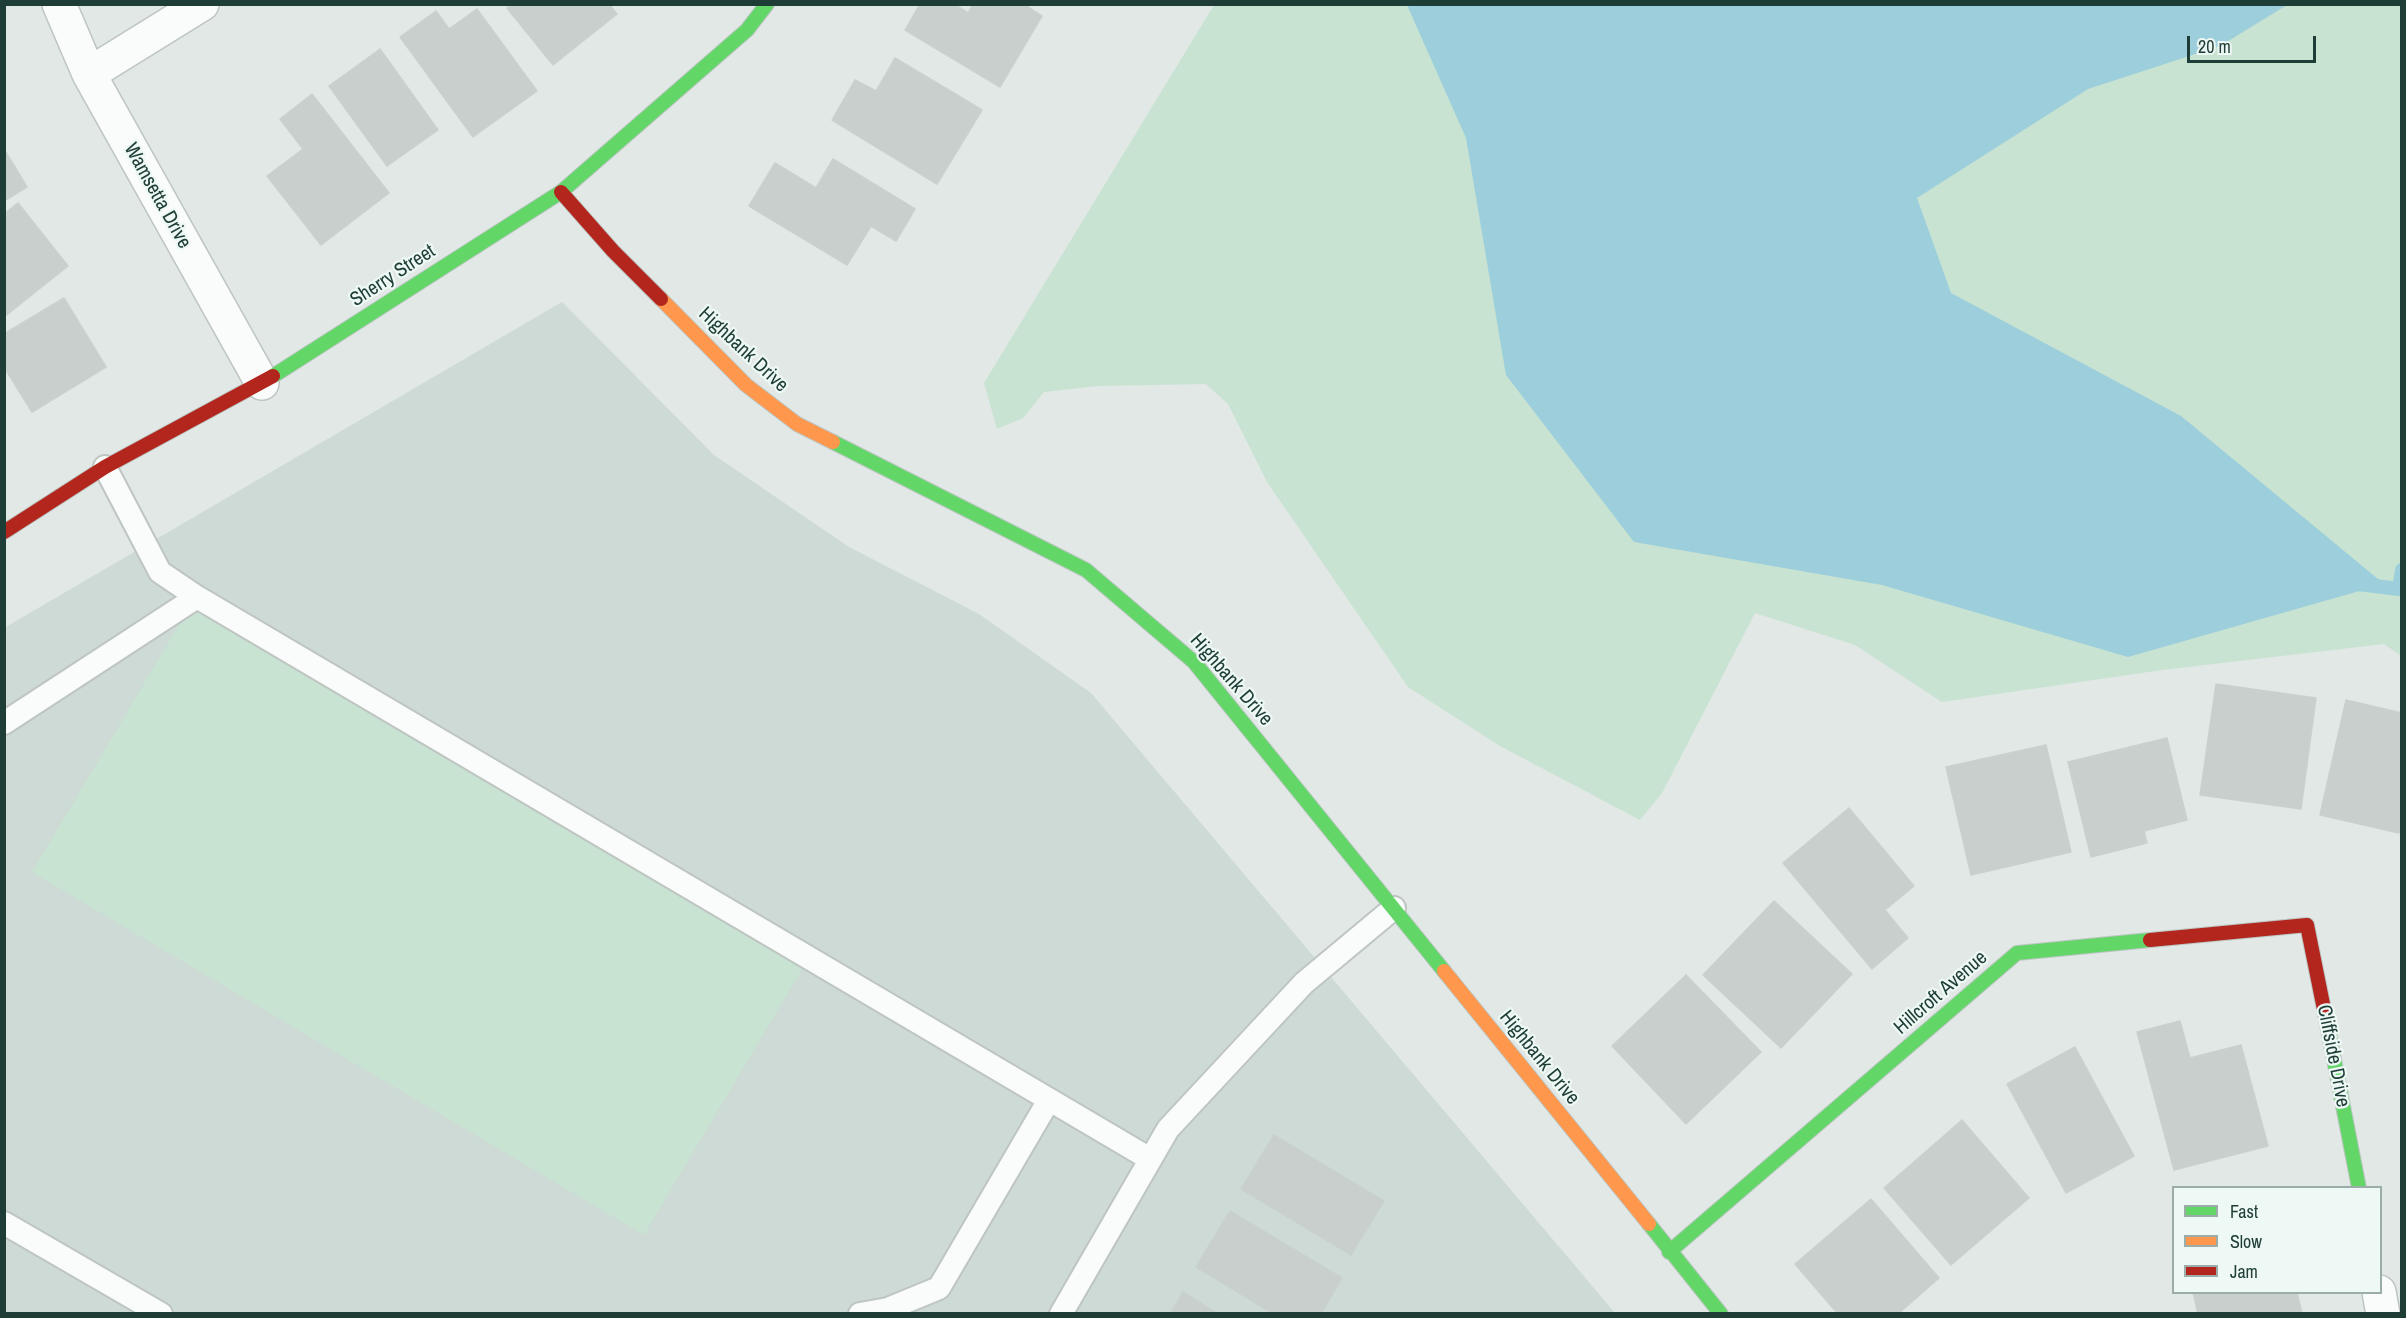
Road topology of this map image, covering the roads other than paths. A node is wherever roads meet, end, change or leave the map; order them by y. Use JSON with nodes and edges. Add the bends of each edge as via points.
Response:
{"nodes":[{"id":1,"x":58,"y":4,"type":"edge"},
{"id":2,"x":202,"y":4,"type":"edge"},
{"id":3,"x":767,"y":4,"type":"edge"},
{"id":4,"x":89,"y":74,"type":"junction"},
{"id":5,"x":561,"y":192,"type":"junction"},
{"id":6,"x":262,"y":383,"type":"junction"},
{"id":7,"x":105,"y":467,"type":"junction"},
{"id":8,"x":4,"y":532,"type":"edge"},
{"id":9,"x":197,"y":597,"type":"junction"},
{"id":10,"x":4,"y":723,"type":"edge"},
{"id":11,"x":1394,"y":908,"type":"junction"},
{"id":12,"x":2307,"y":925,"type":"joint"},
{"id":13,"x":1048,"y":1100,"type":"junction"},
{"id":14,"x":1150,"y":1160,"type":"junction"},
{"id":15,"x":2358,"y":1186,"type":"edge"},
{"id":16,"x":4,"y":1222,"type":"edge"},
{"id":17,"x":1669,"y":1252,"type":"junction"},
{"id":18,"x":2379,"y":1294,"type":"edge"},
{"id":19,"x":161,"y":1314,"type":"edge"},
{"id":20,"x":860,"y":1314,"type":"edge"},
{"id":21,"x":1061,"y":1314,"type":"edge"},
{"id":22,"x":1721,"y":1314,"type":"edge"},
{"id":23,"x":2383,"y":1314,"type":"edge"}],
"edges":[{"from":1,"to":4,"type":"street","name":"Wamsetta Drive"},
{"from":2,"to":4,"type":"street"},
{"from":3,"to":5,"type":"street","name":"Sherry Street","via":[[747,30]]},
{"from":4,"to":6,"type":"street","name":"Wamsetta Drive"},
{"from":5,"to":6,"type":"street","name":"Sherry Street"},
{"from":5,"to":11,"type":"street","name":"Highbank Drive","via":[[613,251],[746,385],[797,424],[1086,570],[1194,662]]},
{"from":6,"to":7,"type":"street","name":"Sherry Street"},
{"from":7,"to":8,"type":"street","name":"Sherry Street"},
{"from":7,"to":9,"type":"lane","via":[[160,572]]},
{"from":9,"to":10,"type":"lane"},
{"from":9,"to":13,"type":"lane"},
{"from":11,"to":14,"type":"lane","via":[[1304,983],[1168,1129]]},
{"from":11,"to":17,"type":"street","name":"Highbank Drive"},
{"from":12,"to":15,"type":"street","name":"Cliffside Drive"},
{"from":12,"to":17,"type":"street","name":"Hillcroft Avenue","via":[[2017,953]]},
{"from":13,"to":14,"type":"lane"},
{"from":13,"to":20,"type":"lane","via":[[939,1288],[888,1309]]},
{"from":14,"to":21,"type":"lane"},
{"from":16,"to":19,"type":"lane"},
{"from":17,"to":22,"type":"street","name":"Highbank Drive"},
{"from":18,"to":23,"type":"street"}]}
